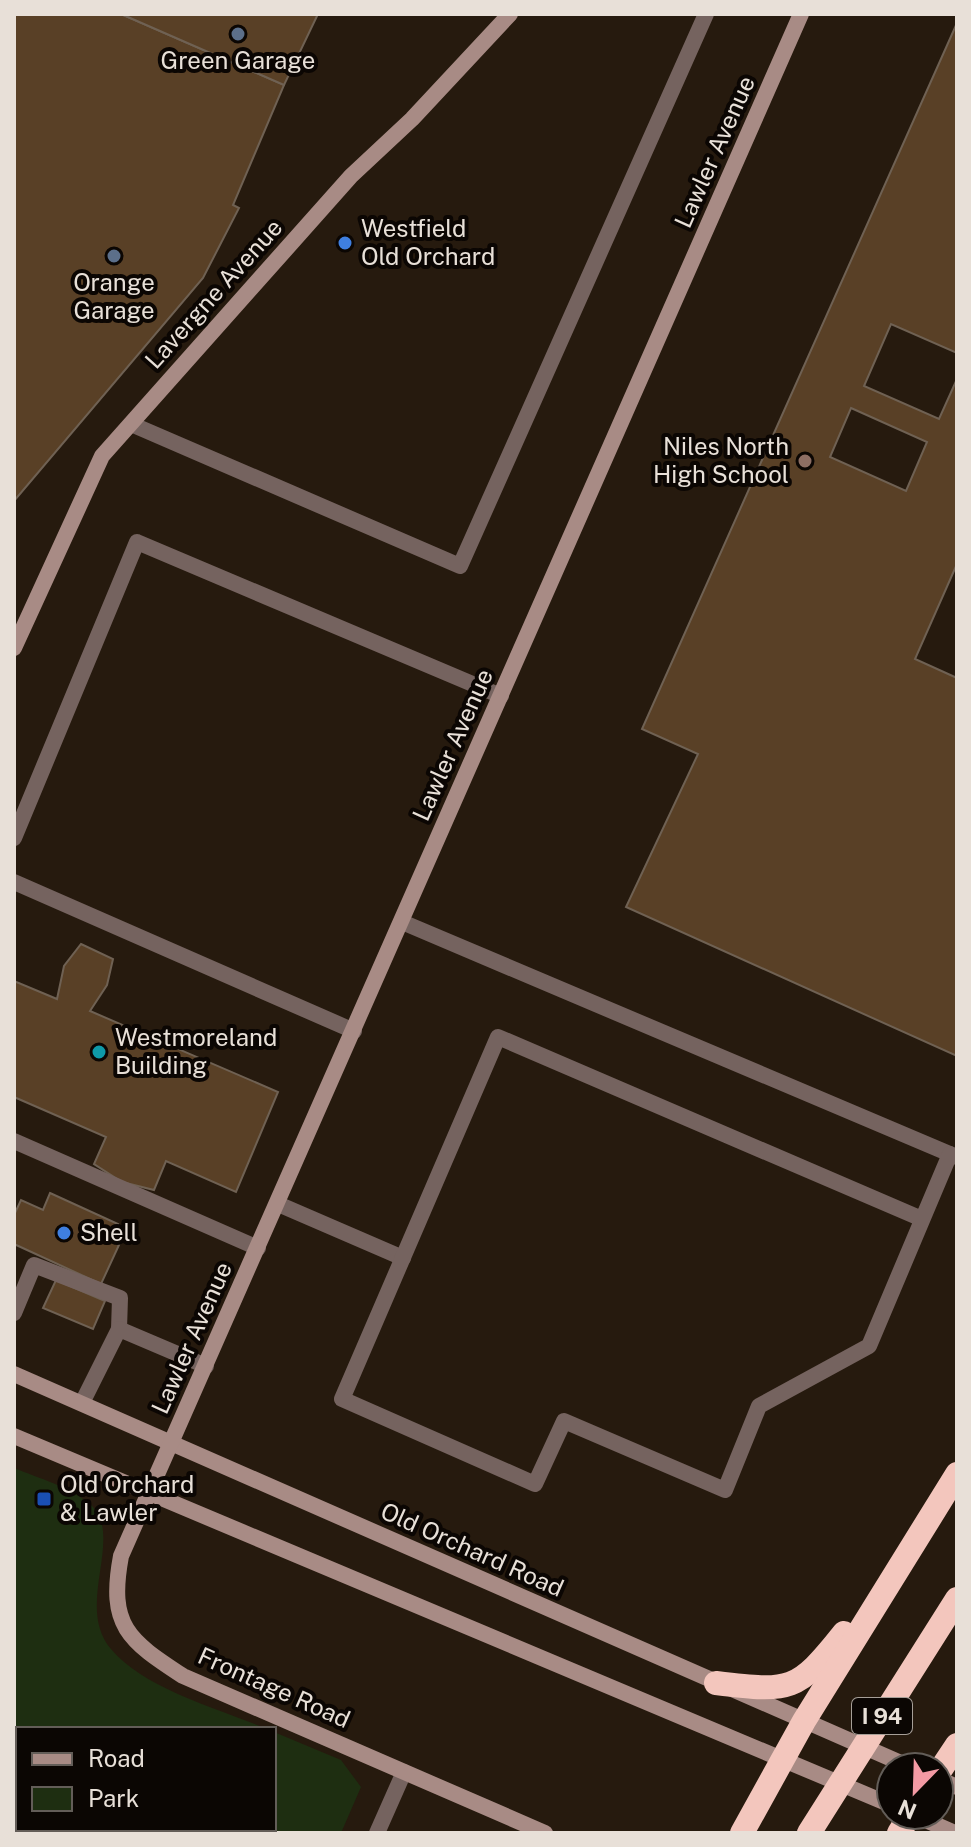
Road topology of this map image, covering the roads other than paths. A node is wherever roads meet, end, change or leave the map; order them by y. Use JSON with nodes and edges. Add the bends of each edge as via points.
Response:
{"nodes":[{"id":1,"x":510,"y":14,"type":"edge"},
{"id":2,"x":706,"y":14,"type":"edge"},
{"id":3,"x":801,"y":14,"type":"edge"},
{"id":4,"x":131,"y":424,"type":"junction"},
{"id":5,"x":14,"y":648,"type":"edge"},
{"id":6,"x":501,"y":696,"type":"junction"},
{"id":7,"x":14,"y":838,"type":"edge"},
{"id":8,"x":14,"y":882,"type":"edge"},
{"id":9,"x":402,"y":922,"type":"junction"},
{"id":10,"x":354,"y":1031,"type":"junction"},
{"id":11,"x":14,"y":1141,"type":"edge"},
{"id":12,"x":954,"y":1156,"type":"edge"},
{"id":13,"x":278,"y":1204,"type":"junction"},
{"id":14,"x":922,"y":1219,"type":"junction"},
{"id":15,"x":258,"y":1248,"type":"junction"},
{"id":16,"x":403,"y":1258,"type":"junction"},
{"id":17,"x":14,"y":1313,"type":"edge"},
{"id":18,"x":119,"y":1329,"type":"junction"},
{"id":19,"x":206,"y":1366,"type":"junction"},
{"id":20,"x":14,"y":1374,"type":"edge"},
{"id":21,"x":82,"y":1403,"type":"junction"},
{"id":22,"x":14,"y":1436,"type":"edge"},
{"id":23,"x":173,"y":1442,"type":"junction"},
{"id":24,"x":957,"y":1465,"type":"edge"},
{"id":25,"x":957,"y":1474,"type":"edge"},
{"id":26,"x":149,"y":1495,"type":"junction"},
{"id":27,"x":957,"y":1599,"type":"edge"},
{"id":28,"x":716,"y":1683,"type":"junction"},
{"id":29,"x":804,"y":1721,"type":"junction"},
{"id":30,"x":875,"y":1752,"type":"edge"},
{"id":31,"x":784,"y":1759,"type":"junction"},
{"id":32,"x":404,"y":1772,"type":"junction"},
{"id":33,"x":875,"y":1798,"type":"edge"},
{"id":34,"x":377,"y":1833,"type":"edge"},
{"id":35,"x":545,"y":1833,"type":"edge"},
{"id":36,"x":742,"y":1833,"type":"edge"},
{"id":37,"x":809,"y":1833,"type":"edge"}],
"edges":[{"from":1,"to":4,"type":"street","name":"Lavergne Avenue","via":[[351,176]]},
{"from":2,"to":4,"type":"lane","via":[[460,566]]},
{"from":3,"to":6,"type":"street","name":"Lawler Avenue"},
{"from":4,"to":5,"type":"street","name":"Lavergne Avenue","via":[[102,456]]},
{"from":6,"to":7,"type":"lane","via":[[137,542]]},
{"from":6,"to":9,"type":"street","name":"Lawler Avenue"},
{"from":8,"to":10,"type":"lane"},
{"from":9,"to":10,"type":"street","name":"Lawler Avenue"},
{"from":9,"to":12,"type":"lane"},
{"from":10,"to":13,"type":"street","name":"Lawler Avenue"},
{"from":11,"to":15,"type":"lane"},
{"from":12,"to":14,"type":"lane"},
{"from":13,"to":15,"type":"street","name":"Lawler Avenue"},
{"from":13,"to":16,"type":"lane"},
{"from":14,"to":16,"type":"lane","via":[[498,1037]]},
{"from":14,"to":16,"type":"lane","via":[[869,1346],[759,1406],[725,1490],[564,1421],[535,1484],[342,1399]]},
{"from":15,"to":19,"type":"street","name":"Lawler Avenue"},
{"from":17,"to":18,"type":"lane","via":[[34,1265],[120,1298]]},
{"from":18,"to":19,"type":"lane"},
{"from":18,"to":21,"type":"lane"},
{"from":19,"to":23,"type":"street","name":"Lawler Avenue"},
{"from":20,"to":21,"type":"street","name":"Old Orchard Road"},
{"from":21,"to":23,"type":"street","name":"Old Orchard Road"},
{"from":22,"to":26,"type":"street"},
{"from":23,"to":26,"type":"street","name":"Lawler Avenue"},
{"from":23,"to":28,"type":"street","name":"Old Orchard Road"},
{"from":24,"to":28,"type":"highway","via":[[939,1483],[848,1628],[813,1672],[787,1686]]},
{"from":25,"to":29,"type":"highway"},
{"from":26,"to":31,"type":"street"},
{"from":26,"to":32,"type":"street","name":"Frontage Road","via":[[121,1556],[114,1591],[122,1624],[143,1650],[183,1676]]},
{"from":27,"to":37,"type":"highway","number":"I 94"},
{"from":28,"to":29,"type":"street","name":"Old Orchard Road"},
{"from":29,"to":30,"type":"street","name":"Old Orchard Road"},
{"from":29,"to":31,"type":"highway"},
{"from":31,"to":33,"type":"street"},
{"from":31,"to":36,"type":"highway"},
{"from":32,"to":34,"type":"lane"},
{"from":32,"to":35,"type":"street","name":"Frontage Road"}]}
